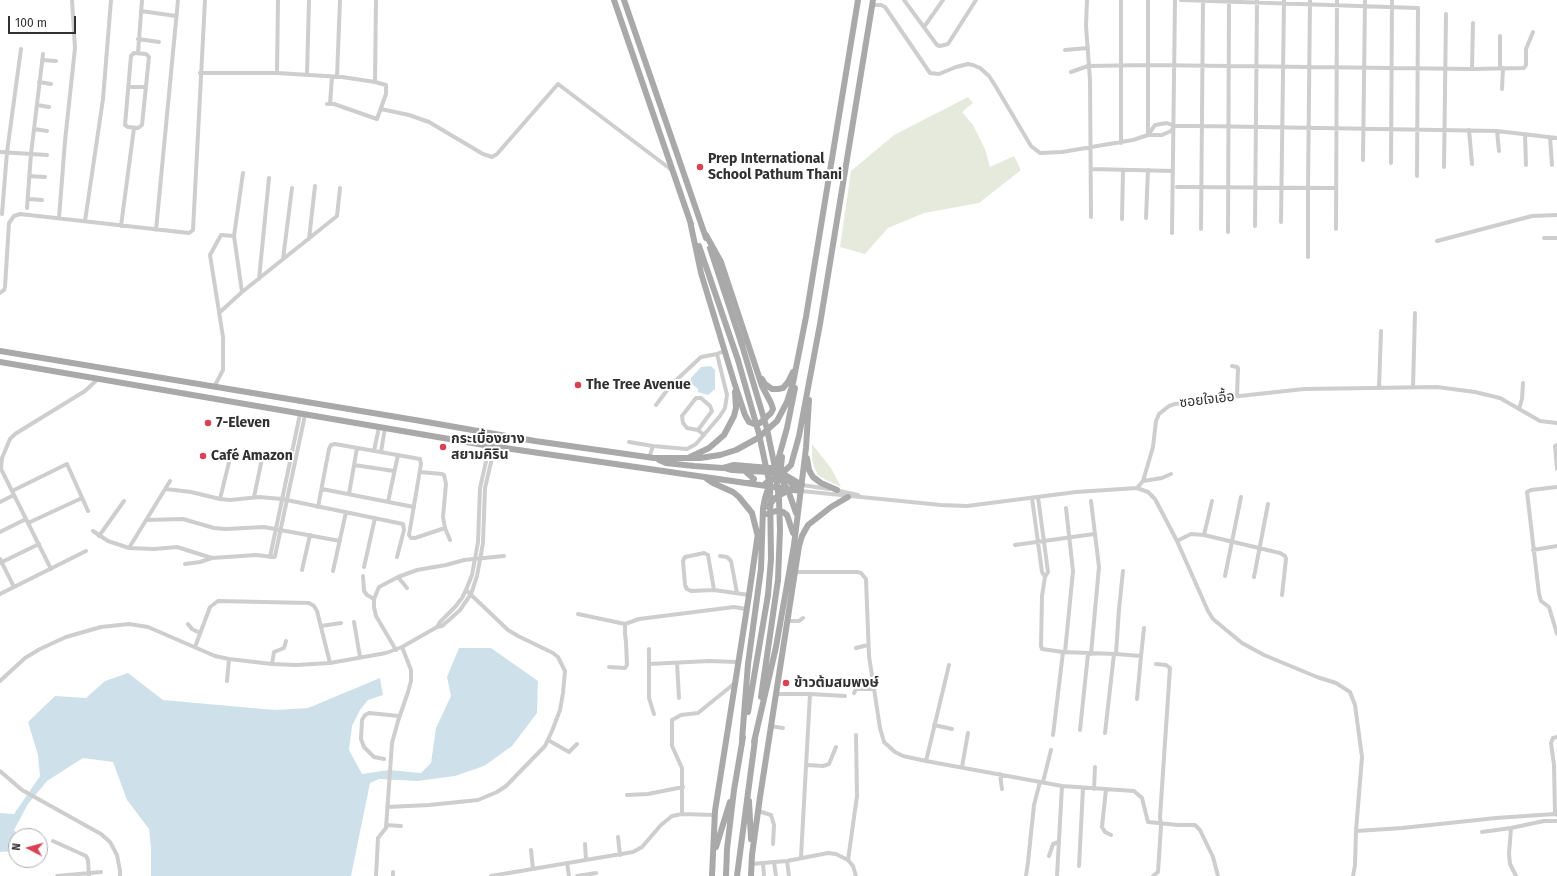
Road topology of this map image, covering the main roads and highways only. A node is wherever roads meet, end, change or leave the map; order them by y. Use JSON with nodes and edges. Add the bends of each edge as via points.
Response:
{"nodes":[{"id":1,"x":614,"y":0,"type":"edge"},
{"id":2,"x":624,"y":0,"type":"edge"},
{"id":3,"x":858,"y":0,"type":"edge"},
{"id":4,"x":873,"y":2,"type":"edge"},
{"id":5,"x":690,"y":221,"type":"junction"},
{"id":6,"x":706,"y":235,"type":"junction"},
{"id":7,"x":0,"y":351,"type":"edge"},
{"id":8,"x":799,"y":357,"type":"junction"},
{"id":9,"x":0,"y":362,"type":"edge"},
{"id":10,"x":759,"y":374,"type":"junction"},
{"id":11,"x":171,"y":380,"type":"junction"},
{"id":12,"x":809,"y":384,"type":"junction"},
{"id":13,"x":735,"y":385,"type":"junction"},
{"id":14,"x":169,"y":391,"type":"junction"},
{"id":15,"x":806,"y":396,"type":"junction"},
{"id":16,"x":793,"y":401,"type":"junction"},
{"id":17,"x":806,"y":448,"type":"junction"},
{"id":18,"x":651,"y":458,"type":"junction"},
{"id":19,"x":687,"y":459,"type":"junction"},
{"id":20,"x":723,"y":468,"type":"junction"},
{"id":21,"x":745,"y":471,"type":"junction"},
{"id":22,"x":777,"y":473,"type":"junction"},
{"id":23,"x":706,"y":478,"type":"junction"},
{"id":24,"x":747,"y":483,"type":"junction"},
{"id":25,"x":769,"y":483,"type":"junction"},
{"id":26,"x":799,"y":488,"type":"junction"},
{"id":27,"x":788,"y":490,"type":"junction"},
{"id":28,"x":837,"y":490,"type":"road end"},
{"id":29,"x":848,"y":496,"type":"road end"},
{"id":30,"x":797,"y":516,"type":"junction"},
{"id":31,"x":763,"y":520,"type":"junction"},
{"id":32,"x":758,"y":534,"type":"junction"},
{"id":33,"x":794,"y":542,"type":"junction"},
{"id":34,"x":798,"y":556,"type":"junction"},
{"id":35,"x":761,"y":569,"type":"junction"},
{"id":36,"x":794,"y":583,"type":"junction"},
{"id":37,"x":780,"y":626,"type":"junction"},
{"id":38,"x":742,"y":740,"type":"junction"},
{"id":39,"x":754,"y":742,"type":"junction"},
{"id":40,"x":748,"y":785,"type":"junction"},
{"id":41,"x":734,"y":790,"type":"junction"},
{"id":42,"x":714,"y":854,"type":"junction"},
{"id":43,"x":752,"y":855,"type":"junction"},
{"id":44,"x":712,"y":876,"type":"edge"},
{"id":45,"x":726,"y":876,"type":"edge"},
{"id":46,"x":737,"y":876,"type":"edge"},
{"id":47,"x":751,"y":876,"type":"edge"}],
"edges":[{"from":1,"to":5,"type":"main road"},
{"from":2,"to":6,"type":"main road"},
{"from":3,"to":8,"type":"main road"},
{"from":4,"to":12,"type":"main road"},
{"from":5,"to":13,"type":"main road","via":[[701,273]]},
{"from":5,"to":38,"type":"main road","bridge":true,"via":[[738,360],[760,434],[770,486],[771,559],[768,595]]},
{"from":6,"to":10,"type":"main road","via":[[721,262]]},
{"from":6,"to":39,"type":"main road","bridge":true,"via":[[767,429],[774,463],[779,515],[778,580]]},
{"from":7,"to":11,"type":"main road"},
{"from":8,"to":10,"type":"main road","via":[[783,388],[772,389],[765,384]]},
{"from":8,"to":16,"type":"main road"},
{"from":8,"to":19,"type":"main road","via":[[791,393],[782,413],[772,426],[736,450],[720,455]]},
{"from":9,"to":14,"type":"main road"},
{"from":10,"to":13,"type":"main road","via":[[772,409],[760,423],[749,422]]},
{"from":11,"to":14,"type":"main road"},
{"from":11,"to":18,"type":"main road"},
{"from":12,"to":15,"type":"main road"},
{"from":12,"to":17,"type":"main road"},
{"from":13,"to":19,"type":"main road","via":[[736,408],[724,435],[709,448]]},
{"from":14,"to":23,"type":"main road","via":[[484,445]]},
{"from":15,"to":16,"type":"main road","via":[[798,404]]},
{"from":15,"to":22,"type":"main road","via":[[793,460],[788,468]]},
{"from":16,"to":22,"type":"main road","via":[[781,467]]},
{"from":17,"to":26,"type":"main road"},
{"from":17,"to":28,"type":"main road","via":[[809,470],[813,477]]},
{"from":18,"to":19,"type":"main road"},
{"from":18,"to":20,"type":"main road","via":[[666,463]]},
{"from":20,"to":21,"type":"main road"},
{"from":20,"to":22,"type":"main road","via":[[734,465]]},
{"from":21,"to":22,"type":"main road"},
{"from":21,"to":24,"type":"main road","via":[[754,479]]},
{"from":22,"to":25,"type":"main road"},
{"from":22,"to":26,"type":"main road"},
{"from":22,"to":27,"type":"main road"},
{"from":23,"to":24,"type":"main road"},
{"from":23,"to":32,"type":"main road","via":[[740,497],[752,513]]},
{"from":24,"to":25,"type":"main road"},
{"from":25,"to":27,"type":"main road"},
{"from":25,"to":31,"type":"main road"},
{"from":26,"to":27,"type":"main road"},
{"from":26,"to":30,"type":"main road"},
{"from":27,"to":30,"type":"main road"},
{"from":27,"to":31,"type":"main road","via":[[772,501]]},
{"from":29,"to":34,"type":"main road","via":[[808,525],[802,536]]},
{"from":30,"to":33,"type":"main road"},
{"from":31,"to":33,"type":"main road","via":[[768,512],[783,512],[789,520]]},
{"from":31,"to":35,"type":"main road"},
{"from":32,"to":35,"type":"main road"},
{"from":32,"to":42,"type":"main road","via":[[714,815]]},
{"from":33,"to":34,"type":"main road"},
{"from":33,"to":37,"type":"main road"},
{"from":34,"to":36,"type":"main road"},
{"from":35,"to":38,"type":"main road","via":[[748,664]]},
{"from":36,"to":37,"type":"main road"},
{"from":36,"to":43,"type":"main road"},
{"from":37,"to":39,"type":"main road"},
{"from":38,"to":41,"type":"main road"},
{"from":39,"to":40,"type":"main road"},
{"from":40,"to":43,"type":"main road"},
{"from":40,"to":46,"type":"main road"},
{"from":41,"to":42,"type":"main road"},
{"from":41,"to":45,"type":"main road"},
{"from":42,"to":44,"type":"main road"},
{"from":43,"to":47,"type":"main road"}]}
